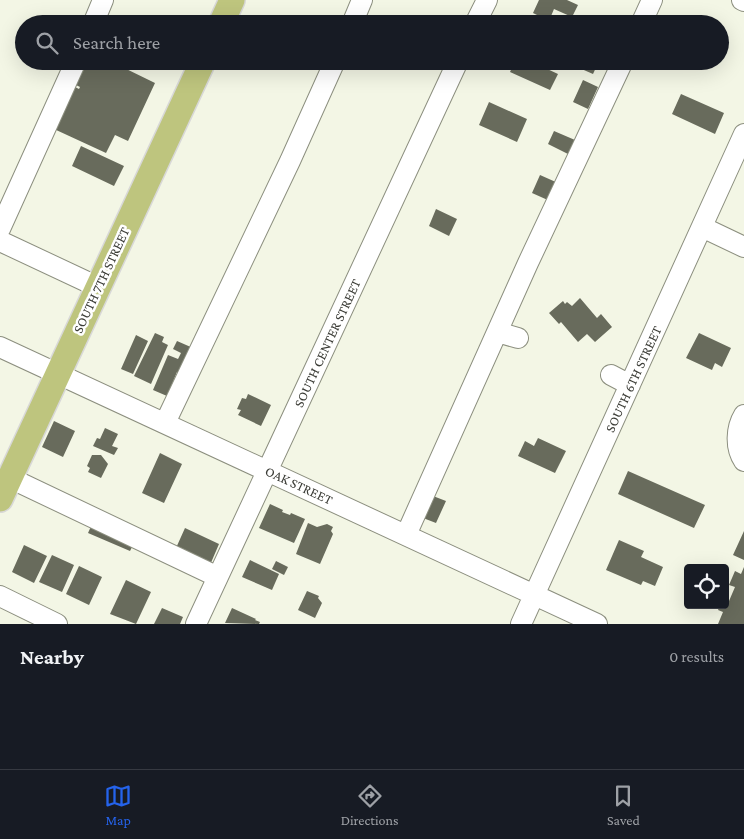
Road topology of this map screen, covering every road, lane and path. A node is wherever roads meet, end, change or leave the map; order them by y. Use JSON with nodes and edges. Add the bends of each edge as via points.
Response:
{"nodes":[{"id":1,"x":103,"y":0,"type":"edge"},
{"id":2,"x":232,"y":0,"type":"edge"},
{"id":3,"x":362,"y":0,"type":"edge"},
{"id":4,"x":487,"y":0,"type":"edge"},
{"id":5,"x":652,"y":0,"type":"edge"},
{"id":6,"x":97,"y":15,"type":"edge"},
{"id":7,"x":225,"y":15,"type":"edge"},
{"id":8,"x":356,"y":15,"type":"edge"},
{"id":9,"x":480,"y":15,"type":"edge"},
{"id":10,"x":645,"y":15,"type":"edge"},
{"id":11,"x":72,"y":70,"type":"edge"},
{"id":12,"x":199,"y":70,"type":"edge"},
{"id":13,"x":331,"y":70,"type":"edge"},
{"id":14,"x":454,"y":70,"type":"edge"},
{"id":15,"x":619,"y":70,"type":"edge"},
{"id":16,"x":744,"y":134,"type":"edge"},
{"id":17,"x":702,"y":227,"type":"junction"},
{"id":18,"x":0,"y":229,"type":"edge"},
{"id":19,"x":0,"y":241,"type":"edge"},
{"id":20,"x":744,"y":247,"type":"edge"},
{"id":21,"x":98,"y":287,"type":"junction"},
{"id":22,"x":497,"y":332,"type":"junction"},
{"id":23,"x":518,"y":338,"type":"dead end"},
{"id":24,"x":0,"y":347,"type":"edge"},
{"id":25,"x":58,"y":373,"type":"junction"},
{"id":26,"x":611,"y":376,"type":"dead end"},
{"id":27,"x":630,"y":385,"type":"junction"},
{"id":28,"x":744,"y":415,"type":"edge"},
{"id":29,"x":165,"y":422,"type":"junction"},
{"id":30,"x":744,"y":461,"type":"edge"},
{"id":31,"x":267,"y":470,"type":"junction"},
{"id":32,"x":4,"y":488,"type":"edge"},
{"id":33,"x":406,"y":535,"type":"junction"},
{"id":34,"x":218,"y":577,"type":"junction"},
{"id":35,"x":534,"y":595,"type":"junction"},
{"id":36,"x":0,"y":596,"type":"edge"},
{"id":37,"x":57,"y":624,"type":"edge"},
{"id":38,"x":196,"y":624,"type":"edge"},
{"id":39,"x":521,"y":624,"type":"edge"},
{"id":40,"x":597,"y":624,"type":"edge"}],
"edges":[{"from":1,"to":6,"type":"street"},
{"from":2,"to":7,"type":"main road"},
{"from":3,"to":8,"type":"street"},
{"from":4,"to":9,"type":"street"},
{"from":5,"to":10,"type":"street"},
{"from":11,"to":18,"type":"street"},
{"from":12,"to":21,"type":"main road","name":"SOUTH 7TH STREET"},
{"from":13,"to":29,"type":"street"},
{"from":14,"to":31,"type":"street","name":"SOUTH CENTER STREET"},
{"from":15,"to":22,"type":"street"},
{"from":16,"to":17,"type":"street","name":"SOUTH 6TH STREET"},
{"from":17,"to":20,"type":"street"},
{"from":17,"to":27,"type":"street","name":"SOUTH 6TH STREET"},
{"from":19,"to":21,"type":"street"},
{"from":21,"to":25,"type":"main road","name":"SOUTH 7TH STREET"},
{"from":22,"to":23,"type":"street"},
{"from":22,"to":33,"type":"street"},
{"from":24,"to":25,"type":"street","name":"OAK STREET"},
{"from":25,"to":29,"type":"street","name":"OAK STREET"},
{"from":25,"to":32,"type":"main road","name":"SOUTH 7TH STREET"},
{"from":26,"to":27,"type":"street"},
{"from":27,"to":35,"type":"street","name":"SOUTH 6TH STREET"},
{"from":28,"to":30,"type":"street","via":[[737,439]]},
{"from":29,"to":31,"type":"street","name":"OAK STREET"},
{"from":31,"to":33,"type":"street","name":"OAK STREET"},
{"from":31,"to":34,"type":"street","name":"SOUTH CENTER STREET"},
{"from":32,"to":34,"type":"street"},
{"from":33,"to":35,"type":"street","name":"OAK STREET"},
{"from":34,"to":38,"type":"street","name":"SOUTH CENTER STREET"},
{"from":35,"to":39,"type":"street","name":"SOUTH 6TH STREET"},
{"from":35,"to":40,"type":"street","name":"OAK STREET"},
{"from":36,"to":37,"type":"street"}]}
